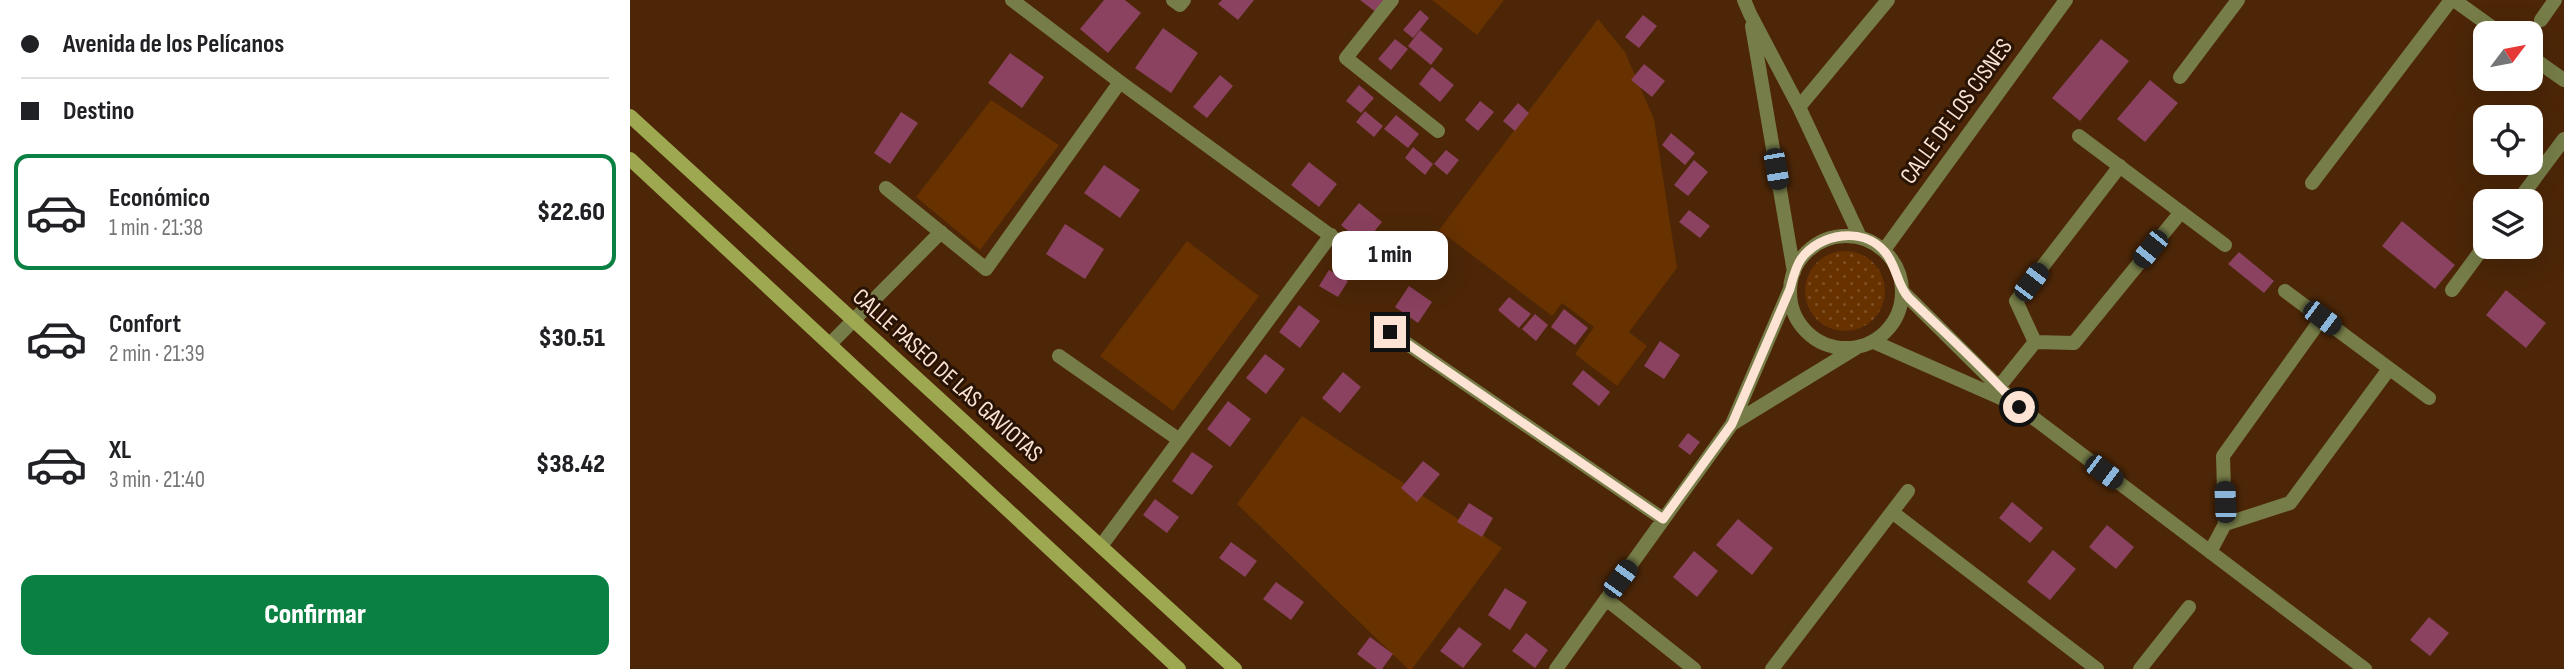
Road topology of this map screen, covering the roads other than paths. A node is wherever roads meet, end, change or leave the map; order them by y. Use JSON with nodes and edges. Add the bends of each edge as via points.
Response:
{"nodes":[{"id":1,"x":1173,"y":0,"type":"edge"},
{"id":2,"x":1184,"y":0,"type":"edge"},
{"id":3,"x":1392,"y":0,"type":"edge"},
{"id":4,"x":1888,"y":0,"type":"edge"},
{"id":5,"x":2066,"y":0,"type":"edge"},
{"id":6,"x":2238,"y":0,"type":"edge"},
{"id":7,"x":2453,"y":0,"type":"edge"},
{"id":8,"x":2555,"y":0,"type":"edge"},
{"id":9,"x":1012,"y":1,"type":"edge"},
{"id":10,"x":1747,"y":7,"type":"edge"},
{"id":11,"x":2541,"y":20,"type":"dead end"},
{"id":12,"x":2483,"y":21,"type":"edge"},
{"id":13,"x":2543,"y":65,"type":"edge"},
{"id":14,"x":2180,"y":77,"type":"dead end"},
{"id":15,"x":2564,"y":80,"type":"edge"},
{"id":16,"x":1120,"y":82,"type":"junction"},
{"id":17,"x":1799,"y":107,"type":"junction"},
{"id":18,"x":630,"y":116,"type":"edge"},
{"id":19,"x":1438,"y":131,"type":"dead end"},
{"id":20,"x":2079,"y":136,"type":"dead end"},
{"id":21,"x":2564,"y":139,"type":"edge"},
{"id":22,"x":630,"y":159,"type":"edge"},
{"id":23,"x":2120,"y":166,"type":"junction"},
{"id":24,"x":2312,"y":183,"type":"dead end"},
{"id":25,"x":886,"y":188,"type":"dead end"},
{"id":26,"x":2527,"y":189,"type":"edge"},
{"id":27,"x":2180,"y":212,"type":"junction"},
{"id":28,"x":941,"y":232,"type":"junction"},
{"id":29,"x":1331,"y":234,"type":"junction"},
{"id":30,"x":1860,"y":237,"type":"junction"},
{"id":31,"x":2225,"y":245,"type":"dead end"},
{"id":32,"x":1884,"y":250,"type":"junction"},
{"id":33,"x":2475,"y":259,"type":"edge"},
{"id":34,"x":1368,"y":262,"type":"dead end"},
{"id":35,"x":1794,"y":272,"type":"junction"},
{"id":36,"x":1790,"y":289,"type":"junction"},
{"id":37,"x":2452,"y":290,"type":"dead end"},
{"id":38,"x":1902,"y":291,"type":"junction"},
{"id":39,"x":2285,"y":291,"type":"dead end"},
{"id":40,"x":2322,"y":318,"type":"junction"},
{"id":41,"x":854,"y":320,"type":"junction"},
{"id":42,"x":1390,"y":332,"type":"dead end"},
{"id":43,"x":1874,"y":342,"type":"junction"},
{"id":44,"x":2035,"y":342,"type":"junction"},
{"id":45,"x":830,"y":344,"type":"junction"},
{"id":46,"x":1858,"y":347,"type":"junction"},
{"id":47,"x":1059,"y":356,"type":"dead end"},
{"id":48,"x":2389,"y":369,"type":"junction"},
{"id":49,"x":1997,"y":390,"type":"junction"},
{"id":50,"x":2429,"y":398,"type":"dead end"},
{"id":51,"x":1732,"y":424,"type":"junction"},
{"id":52,"x":1178,"y":439,"type":"junction"},
{"id":53,"x":1908,"y":491,"type":"dead end"},
{"id":54,"x":1892,"y":512,"type":"junction"},
{"id":55,"x":1663,"y":519,"type":"junction"},
{"id":56,"x":2225,"y":524,"type":"junction"},
{"id":57,"x":1101,"y":546,"type":"junction"},
{"id":58,"x":2210,"y":552,"type":"junction"},
{"id":59,"x":1606,"y":599,"type":"junction"},
{"id":60,"x":2189,"y":607,"type":"dead end"},
{"id":61,"x":1179,"y":669,"type":"edge"},
{"id":62,"x":1235,"y":669,"type":"edge"},
{"id":63,"x":1556,"y":669,"type":"edge"},
{"id":64,"x":1694,"y":669,"type":"edge"},
{"id":65,"x":1772,"y":669,"type":"edge"},
{"id":66,"x":2097,"y":669,"type":"edge"},
{"id":67,"x":2140,"y":669,"type":"edge"},
{"id":68,"x":2365,"y":669,"type":"edge"}],
"edges":[{"from":1,"to":2,"type":"street","via":[[1180,5]]},
{"from":3,"to":19,"type":"street","via":[[1346,58]]},
{"from":4,"to":17,"type":"street"},
{"from":5,"to":32,"type":"street","name":"CALLE DE LOS CISNES"},
{"from":6,"to":14,"type":"street"},
{"from":7,"to":12,"type":"street"},
{"from":7,"to":24,"type":"street"},
{"from":8,"to":11,"type":"street"},
{"from":9,"to":16,"type":"street"},
{"from":10,"to":17,"type":"street"},
{"from":10,"to":35,"type":"street"},
{"from":13,"to":15,"type":"street"},
{"from":16,"to":28,"type":"street","via":[[986,270]]},
{"from":16,"to":29,"type":"street"},
{"from":17,"to":30,"type":"street"},
{"from":18,"to":41,"type":"main road","name":"CALLE PASEO DE LAS GAVIOTAS"},
{"from":20,"to":23,"type":"street"},
{"from":21,"to":26,"type":"street"},
{"from":22,"to":45,"type":"main road"},
{"from":23,"to":27,"type":"street"},
{"from":23,"to":44,"type":"street","via":[[2017,301]]},
{"from":25,"to":28,"type":"street"},
{"from":27,"to":31,"type":"street"},
{"from":27,"to":44,"type":"street","via":[[2074,343]]},
{"from":28,"to":41,"type":"street"},
{"from":29,"to":34,"type":"street"},
{"from":29,"to":52,"type":"street"},
{"from":30,"to":32,"type":"street"},
{"from":30,"to":35,"type":"street","via":[[1846,235],[1820,242],[1809,249]]},
{"from":32,"to":38,"type":"street","via":[[1895,265]]},
{"from":33,"to":37,"type":"street"},
{"from":35,"to":36,"type":"street"},
{"from":36,"to":46,"type":"street","via":[[1798,321],[1810,334],[1833,346]]},
{"from":36,"to":51,"type":"street"},
{"from":38,"to":43,"type":"street","via":[[1894,323]]},
{"from":38,"to":49,"type":"street"},
{"from":39,"to":40,"type":"street"},
{"from":40,"to":48,"type":"street"},
{"from":40,"to":56,"type":"street","via":[[2223,456]]},
{"from":41,"to":45,"type":"street"},
{"from":41,"to":57,"type":"main road","name":"CALLE PASEO DE LAS GAVIOTAS"},
{"from":42,"to":55,"type":"street"},
{"from":43,"to":46,"type":"street"},
{"from":43,"to":49,"type":"street"},
{"from":44,"to":49,"type":"street"},
{"from":45,"to":61,"type":"main road"},
{"from":46,"to":51,"type":"street"},
{"from":47,"to":52,"type":"street"},
{"from":48,"to":50,"type":"street"},
{"from":48,"to":56,"type":"street","via":[[2290,503]]},
{"from":49,"to":58,"type":"street"},
{"from":51,"to":55,"type":"street"},
{"from":52,"to":57,"type":"street"},
{"from":53,"to":54,"type":"street"},
{"from":54,"to":65,"type":"street"},
{"from":54,"to":66,"type":"street"},
{"from":55,"to":59,"type":"street"},
{"from":56,"to":58,"type":"street"},
{"from":57,"to":62,"type":"main road","name":"CALLE PASEO DE LAS GAVIOTAS"},
{"from":58,"to":68,"type":"street"},
{"from":59,"to":63,"type":"street"},
{"from":59,"to":64,"type":"street"},
{"from":60,"to":67,"type":"street"}]}
